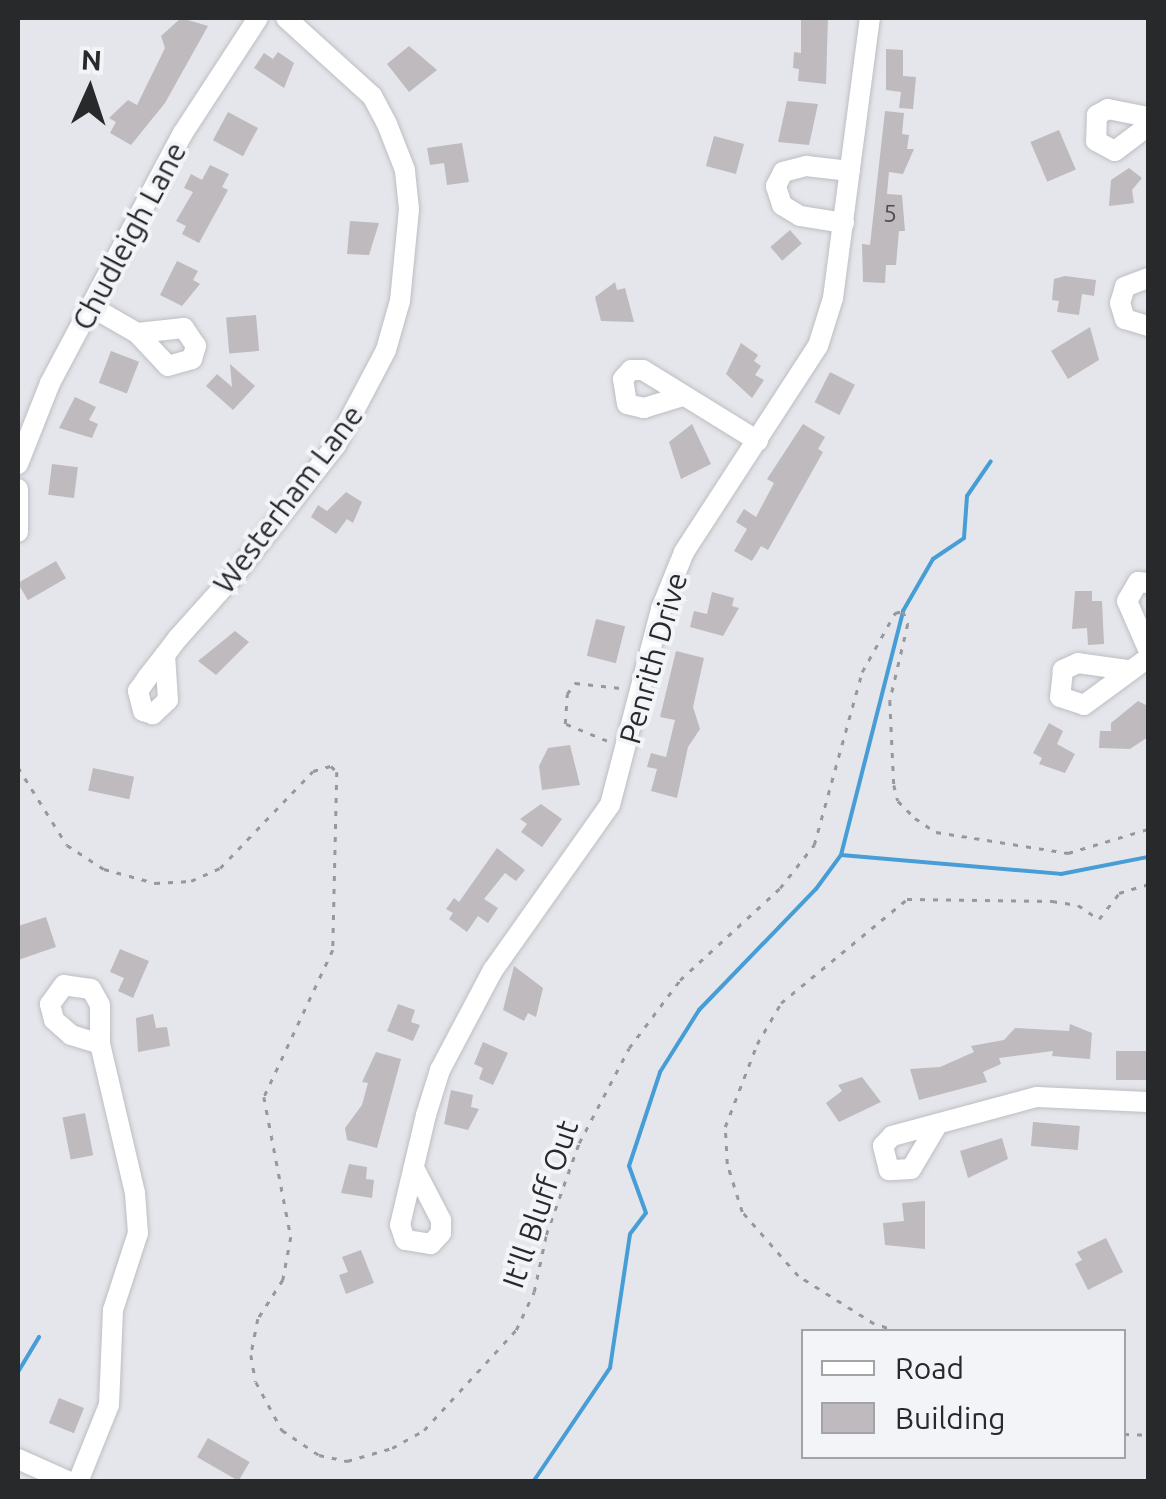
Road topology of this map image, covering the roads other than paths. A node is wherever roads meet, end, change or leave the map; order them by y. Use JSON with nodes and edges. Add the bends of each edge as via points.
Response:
{"nodes":[{"id":1,"x":258,"y":18,"type":"edge"},
{"id":2,"x":286,"y":18,"type":"edge"},
{"id":3,"x":870,"y":18,"type":"edge"},
{"id":4,"x":1148,"y":117,"type":"edge"},
{"id":5,"x":1148,"y":126,"type":"edge"},
{"id":6,"x":850,"y":171,"type":"junction"},
{"id":7,"x":844,"y":223,"type":"junction"},
{"id":8,"x":1148,"y":278,"type":"edge"},
{"id":9,"x":92,"y":307,"type":"junction"},
{"id":10,"x":1148,"y":326,"type":"edge"},
{"id":11,"x":136,"y":333,"type":"dead end"},
{"id":12,"x":684,"y":396,"type":"dead end"},
{"id":13,"x":758,"y":441,"type":"junction"},
{"id":14,"x":18,"y":464,"type":"edge"},
{"id":15,"x":18,"y":488,"type":"edge"},
{"id":16,"x":18,"y":532,"type":"edge"},
{"id":17,"x":1148,"y":583,"type":"edge"},
{"id":18,"x":1148,"y":649,"type":"edge"},
{"id":19,"x":165,"y":655,"type":"dead end"},
{"id":20,"x":1148,"y":658,"type":"edge"},
{"id":21,"x":1127,"y":670,"type":"dead end"},
{"id":22,"x":100,"y":1044,"type":"dead end"},
{"id":23,"x":1148,"y":1102,"type":"edge"},
{"id":24,"x":936,"y":1127,"type":"dead end"},
{"id":25,"x":414,"y":1168,"type":"dead end"},
{"id":26,"x":18,"y":1460,"type":"edge"},
{"id":27,"x":56,"y":1479,"type":"edge"},
{"id":28,"x":78,"y":1482,"type":"edge"}],
"edges":[{"from":1,"to":9,"type":"street","name":"Chudleigh Lane","via":[[198,106]]},
{"from":2,"to":19,"type":"street","name":"Westerham Lane","via":[[372,96],[387,124],[405,170],[408,208],[400,301],[386,350],[336,445]]},
{"from":3,"to":6,"type":"street","name":"Penrith Drive"},
{"from":4,"to":5,"type":"street","via":[[1108,110],[1098,115],[1096,141],[1115,151]]},
{"from":6,"to":7,"type":"street","name":"Penrith Drive"},
{"from":6,"to":7,"type":"street","via":[[806,166],[783,172],[776,186],[782,205],[800,216]]},
{"from":7,"to":13,"type":"street","name":"Penrith Drive","via":[[818,346]]},
{"from":8,"to":10,"type":"street","via":[[1125,287],[1120,303],[1125,319]]},
{"from":9,"to":11,"type":"street"},
{"from":9,"to":14,"type":"street","name":"Chudleigh Lane"},
{"from":12,"to":13,"type":"street"},
{"from":13,"to":25,"type":"street","name":"Penrith Drive","via":[[684,552],[637,691],[610,806],[464,1020],[440,1070]]},
{"from":15,"to":16,"type":"street"},
{"from":17,"to":18,"type":"street","via":[[1138,582],[1127,600]]},
{"from":20,"to":21,"type":"street"},
{"from":22,"to":28,"type":"street","via":[[138,1233],[114,1310],[109,1405]]},
{"from":23,"to":24,"type":"street","via":[[1037,1097]]},
{"from":26,"to":27,"type":"street"}]}
